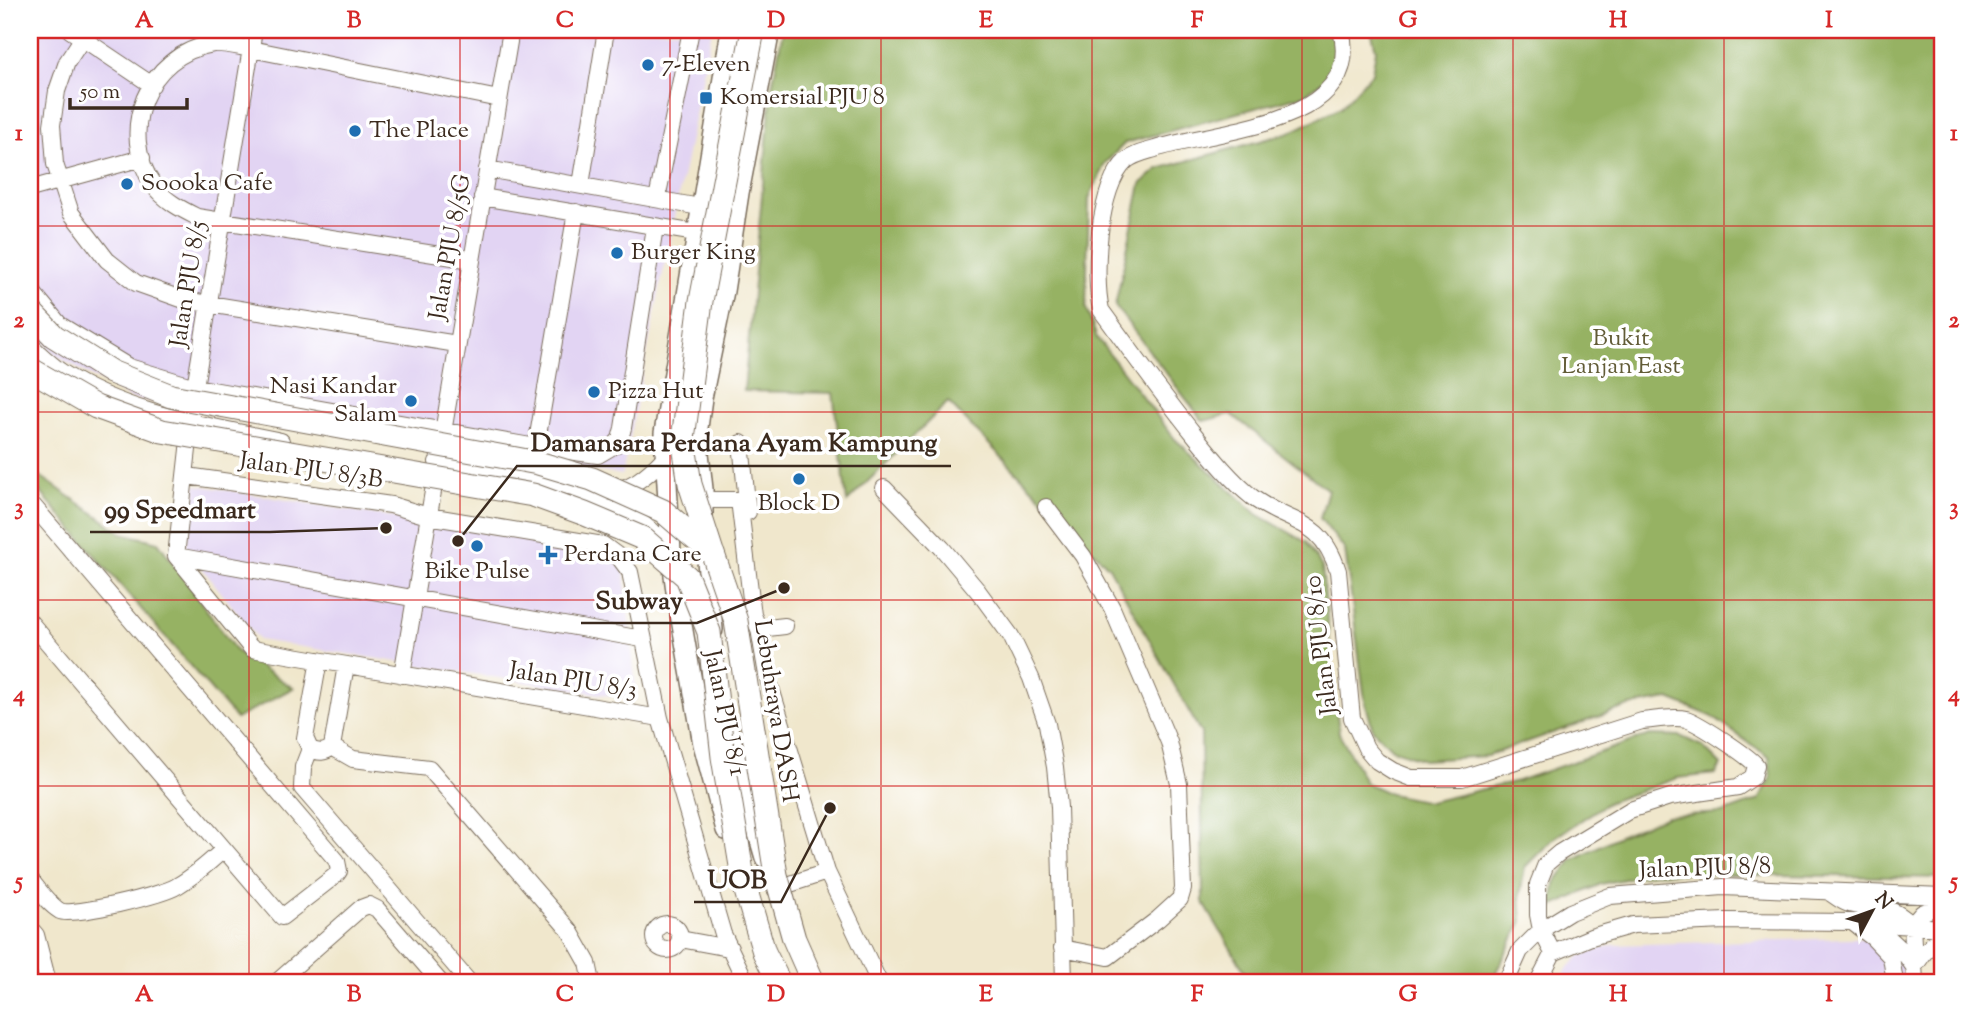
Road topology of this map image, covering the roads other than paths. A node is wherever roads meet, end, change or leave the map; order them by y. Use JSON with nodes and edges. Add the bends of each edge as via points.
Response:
{"nodes":[{"id":1,"x":254,"y":30,"type":"edge"},
{"id":2,"x":511,"y":30,"type":"edge"},
{"id":3,"x":606,"y":30,"type":"edge"},
{"id":4,"x":691,"y":30,"type":"edge"},
{"id":5,"x":731,"y":30,"type":"edge"},
{"id":6,"x":752,"y":30,"type":"edge"},
{"id":7,"x":770,"y":30,"type":"edge"},
{"id":8,"x":1341,"y":30,"type":"edge"},
{"id":9,"x":80,"y":32,"type":"edge"},
{"id":10,"x":251,"y":48,"type":"junction"},
{"id":11,"x":152,"y":85,"type":"junction"},
{"id":12,"x":499,"y":99,"type":"junction"},
{"id":13,"x":142,"y":158,"type":"junction"},
{"id":14,"x":487,"y":169,"type":"junction"},
{"id":15,"x":59,"y":181,"type":"junction"},
{"id":16,"x":581,"y":185,"type":"junction"},
{"id":17,"x":30,"y":188,"type":"edge"},
{"id":18,"x":482,"y":197,"type":"junction"},
{"id":19,"x":657,"y":199,"type":"junction"},
{"id":20,"x":700,"y":207,"type":"junction"},
{"id":21,"x":576,"y":212,"type":"junction"},
{"id":22,"x":222,"y":222,"type":"junction"},
{"id":23,"x":655,"y":227,"type":"junction"},
{"id":24,"x":696,"y":233,"type":"junction"},
{"id":25,"x":472,"y":260,"type":"junction"},
{"id":26,"x":30,"y":289,"type":"edge"},
{"id":27,"x":209,"y":304,"type":"junction"},
{"id":28,"x":30,"y":311,"type":"edge"},
{"id":29,"x":457,"y":344,"type":"junction"},
{"id":30,"x":30,"y":345,"type":"edge"},
{"id":31,"x":30,"y":369,"type":"edge"},
{"id":32,"x":195,"y":387,"type":"junction"},
{"id":33,"x":192,"y":422,"type":"junction"},
{"id":34,"x":443,"y":429,"type":"junction"},
{"id":35,"x":741,"y":443,"type":"dead end"},
{"id":36,"x":536,"y":447,"type":"junction"},
{"id":37,"x":664,"y":457,"type":"junction"},
{"id":38,"x":436,"y":467,"type":"junction"},
{"id":39,"x":187,"y":476,"type":"junction"},
{"id":40,"x":884,"y":488,"type":"dead end"},
{"id":41,"x":746,"y":490,"type":"junction"},
{"id":42,"x":703,"y":494,"type":"junction"},
{"id":43,"x":30,"y":502,"type":"edge"},
{"id":44,"x":1046,"y":508,"type":"dead end"},
{"id":45,"x":428,"y":516,"type":"junction"},
{"id":46,"x":671,"y":552,"type":"junction"},
{"id":47,"x":713,"y":554,"type":"junction"},
{"id":48,"x":176,"y":556,"type":"junction"},
{"id":49,"x":422,"y":588,"type":"junction"},
{"id":50,"x":30,"y":622,"type":"edge"},
{"id":51,"x":785,"y":626,"type":"dead end"},
{"id":52,"x":759,"y":629,"type":"junction"},
{"id":53,"x":642,"y":639,"type":"junction"},
{"id":54,"x":319,"y":660,"type":"junction"},
{"id":55,"x":346,"y":665,"type":"junction"},
{"id":56,"x":402,"y":675,"type":"junction"},
{"id":57,"x":660,"y":718,"type":"junction"},
{"id":58,"x":332,"y":747,"type":"junction"},
{"id":59,"x":310,"y":750,"type":"junction"},
{"id":60,"x":224,"y":849,"type":"junction"},
{"id":61,"x":827,"y":872,"type":"junction"},
{"id":62,"x":30,"y":879,"type":"edge"},
{"id":63,"x":775,"y":889,"type":"junction"},
{"id":64,"x":1827,"y":891,"type":"junction"},
{"id":65,"x":1943,"y":896,"type":"edge"},
{"id":66,"x":1943,"y":904,"type":"edge"},
{"id":67,"x":1852,"y":922,"type":"junction"},
{"id":68,"x":1873,"y":923,"type":"junction"},
{"id":69,"x":1912,"y":925,"type":"junction"},
{"id":70,"x":30,"y":928,"type":"edge"},
{"id":71,"x":1943,"y":928,"type":"edge"},
{"id":72,"x":1541,"y":930,"type":"junction"},
{"id":73,"x":1943,"y":934,"type":"edge"},
{"id":74,"x":680,"y":939,"type":"dead end"},
{"id":75,"x":729,"y":948,"type":"junction"},
{"id":76,"x":1062,"y":948,"type":"junction"},
{"id":77,"x":1553,"y":953,"type":"junction"},
{"id":78,"x":1914,"y":975,"type":"edge"},
{"id":79,"x":48,"y":982,"type":"edge"},
{"id":80,"x":277,"y":982,"type":"edge"},
{"id":81,"x":440,"y":982,"type":"edge"},
{"id":82,"x":469,"y":982,"type":"edge"},
{"id":83,"x":592,"y":982,"type":"edge"},
{"id":84,"x":746,"y":982,"type":"edge"},
{"id":85,"x":780,"y":982,"type":"edge"},
{"id":86,"x":813,"y":982,"type":"edge"},
{"id":87,"x":821,"y":982,"type":"edge"},
{"id":88,"x":880,"y":982,"type":"edge"},
{"id":89,"x":1064,"y":982,"type":"edge"},
{"id":90,"x":1506,"y":982,"type":"edge"},
{"id":91,"x":1538,"y":982,"type":"edge"},
{"id":92,"x":1895,"y":982,"type":"edge"}],
"edges":[{"from":1,"to":10,"type":"street","name":"Jalan PJU 8/5"},
{"from":2,"to":12,"type":"street","name":"Jalan PJU 8/5G"},
{"from":3,"to":16,"type":"street"},
{"from":4,"to":19,"type":"street"},
{"from":5,"to":20,"type":"main road","name":"Jalan PJU 8/1"},
{"from":6,"to":47,"type":"highway","name":"Lebuhraya DASH","bridge":true,"via":[[701,301],[683,439],[690,484]]},
{"from":7,"to":42,"type":"main road","name":"Jalan PJU 8/1","via":[[702,398],[697,435]]},
{"from":8,"to":72,"type":"street","name":"Jalan PJU 8/10","via":[[1345,61],[1334,83],[1316,102],[1269,121],[1137,154],[1126,162],[1114,178],[1104,208],[1097,293],[1101,310],[1212,457],[1254,498],[1321,537],[1333,555],[1352,718],[1377,761],[1411,778],[1462,778],[1642,721],[1687,719],[1756,765],[1753,777],[1738,787],[1670,797],[1630,810],[1559,853],[1546,864],[1538,884]]},
{"from":9,"to":11,"type":"street"},
{"from":9,"to":15,"type":"street","via":[[57,91],[51,125]]},
{"from":10,"to":11,"type":"street","via":[[216,44],[199,48],[171,64]]},
{"from":10,"to":12,"type":"street"},
{"from":10,"to":22,"type":"street","name":"Jalan PJU 8/5"},
{"from":11,"to":13,"type":"street","via":[[140,107],[137,128]]},
{"from":12,"to":14,"type":"street","name":"Jalan PJU 8/5G"},
{"from":13,"to":15,"type":"street"},
{"from":13,"to":22,"type":"street","via":[[154,186],[167,201],[197,217]]},
{"from":14,"to":16,"type":"street"},
{"from":14,"to":18,"type":"street","name":"Jalan PJU 8/5G"},
{"from":15,"to":17,"type":"street"},
{"from":15,"to":27,"type":"street","via":[[71,213],[107,260],[136,283]]},
{"from":16,"to":19,"type":"street"},
{"from":18,"to":21,"type":"street"},
{"from":18,"to":25,"type":"street","name":"Jalan PJU 8/5G"},
{"from":19,"to":20,"type":"street"},
{"from":20,"to":24,"type":"main road","name":"Jalan PJU 8/1"},
{"from":21,"to":23,"type":"street"},
{"from":21,"to":36,"type":"street"},
{"from":22,"to":25,"type":"street"},
{"from":22,"to":27,"type":"street","name":"Jalan PJU 8/5"},
{"from":23,"to":24,"type":"street"},
{"from":23,"to":36,"type":"street","via":[[620,439],[598,455]]},
{"from":24,"to":37,"type":"main road","name":"Jalan PJU 8/1"},
{"from":25,"to":29,"type":"street","name":"Jalan PJU 8/5G"},
{"from":26,"to":32,"type":"street","via":[[60,325],[129,367]]},
{"from":27,"to":29,"type":"street"},
{"from":27,"to":32,"type":"street","name":"Jalan PJU 8/5"},
{"from":28,"to":47,"type":"highway","bridge":true,"via":[[54,335],[111,372],[171,396],[538,463],[592,479],[663,511]]},
{"from":29,"to":34,"type":"street","name":"Jalan PJU 8/5G"},
{"from":30,"to":33,"type":"street","via":[[62,373],[129,406]]},
{"from":31,"to":85,"type":"highway","bridge":true,"via":[[96,407],[162,431],[533,495],[642,538],[687,578],[709,632],[744,884],[764,952]]},
{"from":32,"to":33,"type":"street","name":"Jalan PJU 8/5"},
{"from":32,"to":34,"type":"street"},
{"from":33,"to":38,"type":"street"},
{"from":33,"to":39,"type":"street","name":"Jalan PJU 8/5"},
{"from":34,"to":36,"type":"street"},
{"from":34,"to":38,"type":"street","name":"Jalan PJU 8/5G"},
{"from":35,"to":41,"type":"street"},
{"from":37,"to":38,"type":"street","via":[[632,486],[605,493]]},
{"from":37,"to":46,"type":"main road","name":"Jalan PJU 8/1"},
{"from":38,"to":45,"type":"street"},
{"from":38,"to":46,"type":"street","via":[[625,513],[651,529]]},
{"from":39,"to":45,"type":"street","name":"Jalan PJU 8/3B","via":[[391,505]]},
{"from":39,"to":48,"type":"street","name":"Jalan PJU 8/5"},
{"from":40,"to":76,"type":"street","via":[[978,590],[1011,636],[1031,678],[1055,767]]},
{"from":41,"to":42,"type":"street"},
{"from":41,"to":52,"type":"street","via":[[762,614]]},
{"from":42,"to":52,"type":"street","via":[[739,500],[753,615]]},
{"from":42,"to":63,"type":"main road","name":"Jalan PJU 8/1","via":[[712,627],[731,743]]},
{"from":43,"to":60,"type":"street","via":[[337,861],[339,871],[282,917]]},
{"from":44,"to":76,"type":"street","via":[[1083,556],[1143,680],[1172,752],[1181,830],[1180,899],[1108,957]]},
{"from":45,"to":49,"type":"street"},
{"from":45,"to":53,"type":"street","name":"Jalan PJU 8/3","via":[[603,545],[630,572]]},
{"from":46,"to":85,"type":"main road","name":"Jalan PJU 8/1","via":[[703,744],[731,849]]},
{"from":47,"to":86,"type":"highway","name":"Lebuhraya DASH","bridge":true,"via":[[736,621],[776,875],[794,939]]},
{"from":48,"to":49,"type":"street"},
{"from":48,"to":54,"type":"street","name":"Jalan PJU 8/3","via":[[252,649]]},
{"from":49,"to":53,"type":"street"},
{"from":49,"to":56,"type":"street"},
{"from":50,"to":60,"type":"street"},
{"from":51,"to":52,"type":"street"},
{"from":52,"to":61,"type":"street","via":[[767,675]]},
{"from":53,"to":57,"type":"street","name":"Jalan PJU 8/3"},
{"from":54,"to":55,"type":"street","name":"Jalan PJU 8/3"},
{"from":54,"to":59,"type":"street","via":[[305,738]]},
{"from":55,"to":56,"type":"street","name":"Jalan PJU 8/3"},
{"from":55,"to":58,"type":"street"},
{"from":56,"to":57,"type":"street","name":"Jalan PJU 8/3"},
{"from":57,"to":75,"type":"street"},
{"from":58,"to":59,"type":"street"},
{"from":58,"to":83,"type":"street","via":[[353,759],[429,768],[570,930],[589,963]]},
{"from":59,"to":82,"type":"street","via":[[303,766],[302,788]]},
{"from":60,"to":62,"type":"street","via":[[174,888],[76,913],[62,912]]},
{"from":61,"to":63,"type":"street"},
{"from":61,"to":88,"type":"street"},
{"from":63,"to":87,"type":"main road","name":"Jalan PJU 8/1"},
{"from":64,"to":65,"type":"street","name":"Jalan PJU 8/8"},
{"from":64,"to":69,"type":"street","via":[[1847,903],[1889,908]]},
{"from":64,"to":72,"type":"street","name":"Jalan PJU 8/8","via":[[1723,887],[1610,896]]},
{"from":66,"to":69,"type":"street","via":[[1922,913]]},
{"from":67,"to":68,"type":"street"},
{"from":67,"to":77,"type":"street","via":[[1633,925]]},
{"from":67,"to":92,"type":"street","via":[[1891,957]]},
{"from":68,"to":69,"type":"street"},
{"from":68,"to":78,"type":"street","via":[[1902,950]]},
{"from":69,"to":71,"type":"street"},
{"from":69,"to":78,"type":"street"},
{"from":70,"to":79,"type":"street"},
{"from":72,"to":77,"type":"street","name":"Jalan PJU 8/10"},
{"from":72,"to":90,"type":"street","name":"Jalan PJU 8/8","via":[[1520,951]]},
{"from":73,"to":78,"type":"street","via":[[1924,953]]},
{"from":74,"to":75,"type":"street"},
{"from":75,"to":84,"type":"street"},
{"from":76,"to":89,"type":"street"},
{"from":77,"to":91,"type":"street"},
{"from":80,"to":81,"type":"street","via":[[369,905]]}]}
